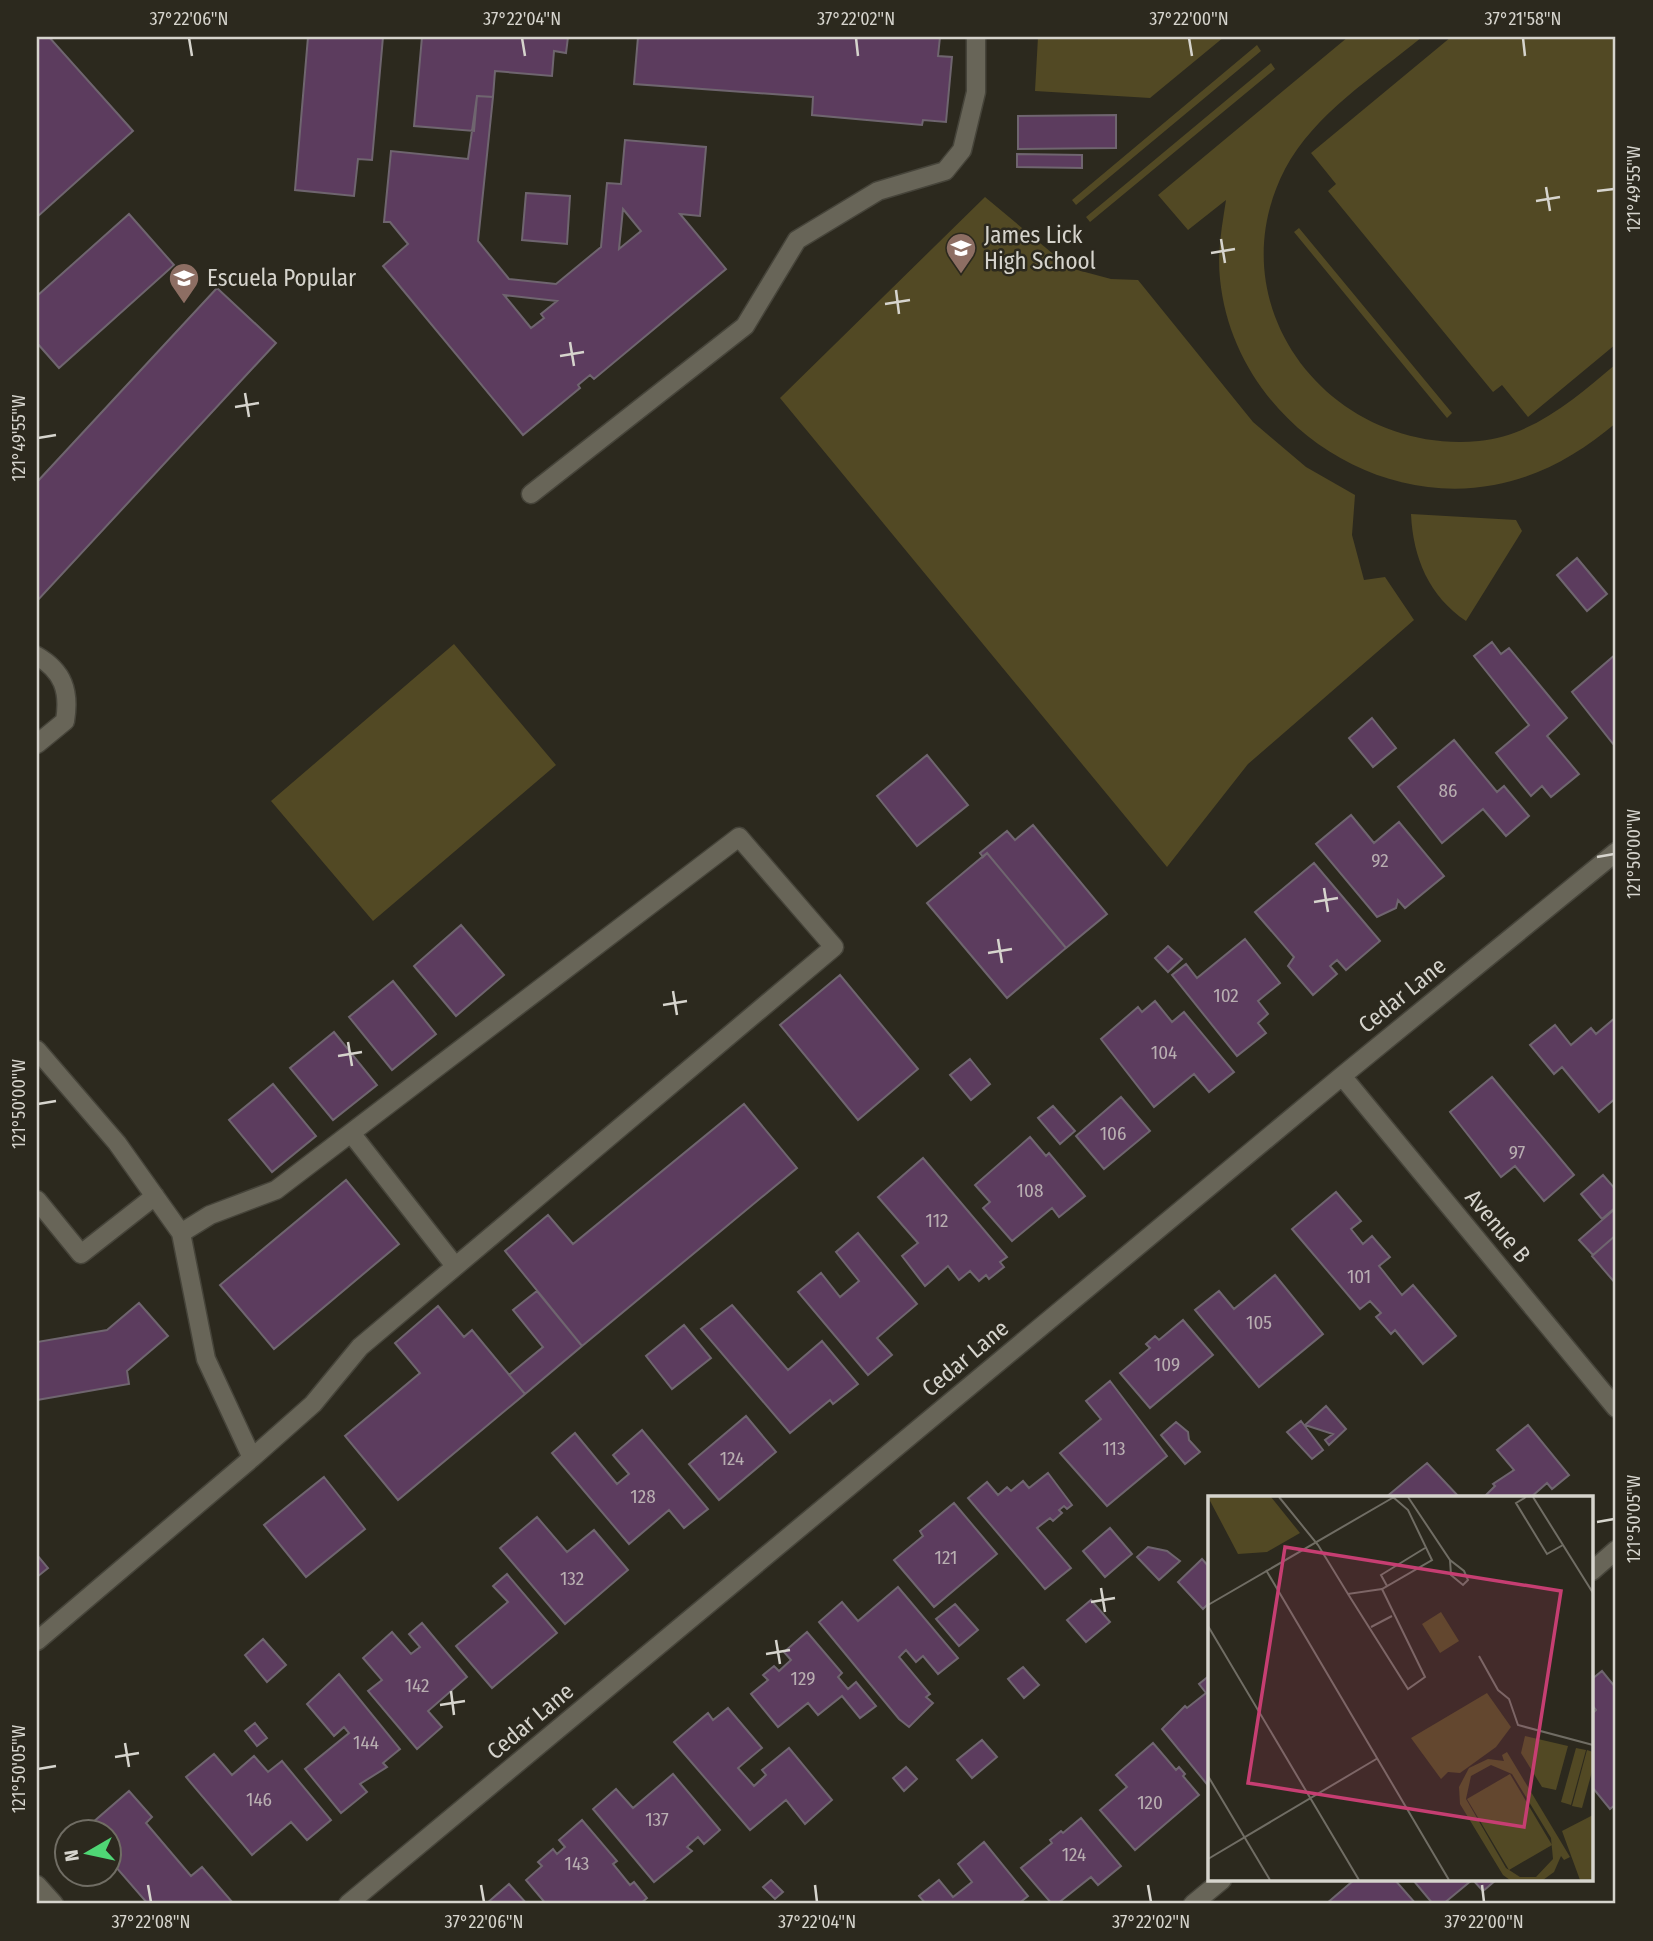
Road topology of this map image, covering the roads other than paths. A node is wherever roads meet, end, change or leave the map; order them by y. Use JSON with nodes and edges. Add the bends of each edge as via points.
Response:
{"nodes":[{"id":1,"x":976,"y":37,"type":"edge"},
{"id":2,"x":531,"y":494,"type":"dead end"},
{"id":3,"x":37,"y":656,"type":"edge"},
{"id":4,"x":37,"y":744,"type":"edge"},
{"id":5,"x":1616,"y":852,"type":"edge"},
{"id":6,"x":37,"y":1049,"type":"edge"},
{"id":7,"x":1342,"y":1076,"type":"junction"},
{"id":8,"x":351,"y":1132,"type":"junction"},
{"id":9,"x":155,"y":1196,"type":"junction"},
{"id":10,"x":37,"y":1200,"type":"edge"},
{"id":11,"x":181,"y":1233,"type":"junction"},
{"id":12,"x":455,"y":1266,"type":"junction"},
{"id":13,"x":1616,"y":1408,"type":"edge"},
{"id":14,"x":252,"y":1458,"type":"junction"},
{"id":15,"x":1616,"y":1550,"type":"edge"},
{"id":16,"x":1594,"y":1569,"type":"edge"},
{"id":17,"x":37,"y":1641,"type":"edge"},
{"id":18,"x":1220,"y":1882,"type":"edge"},
{"id":19,"x":37,"y":1885,"type":"edge"},
{"id":20,"x":54,"y":1904,"type":"edge"},
{"id":21,"x":348,"y":1904,"type":"edge"},
{"id":22,"x":1193,"y":1904,"type":"edge"}],
"edges":[{"from":1,"to":2,"type":"street","via":[[976,92],[962,150],[945,171],[878,191],[797,240],[745,326]]},
{"from":3,"to":4,"type":"street","via":[[64,679],[67,706],[65,721]]},
{"from":5,"to":7,"type":"street","name":"Cedar Lane"},
{"from":6,"to":9,"type":"street","via":[[117,1143]]},
{"from":7,"to":13,"type":"street","name":"Avenue B"},
{"from":7,"to":21,"type":"street","name":"Cedar Lane"},
{"from":8,"to":11,"type":"street","via":[[276,1190],[210,1215]]},
{"from":8,"to":12,"type":"street"},
{"from":8,"to":12,"type":"street","via":[[739,837],[834,947]]},
{"from":9,"to":10,"type":"street","via":[[81,1254]]},
{"from":9,"to":11,"type":"street"},
{"from":11,"to":14,"type":"street","via":[[206,1359]]},
{"from":12,"to":14,"type":"street","via":[[360,1347],[313,1404]]},
{"from":14,"to":17,"type":"street"},
{"from":15,"to":16,"type":"street"},
{"from":18,"to":22,"type":"street"},
{"from":19,"to":20,"type":"street"}]}
